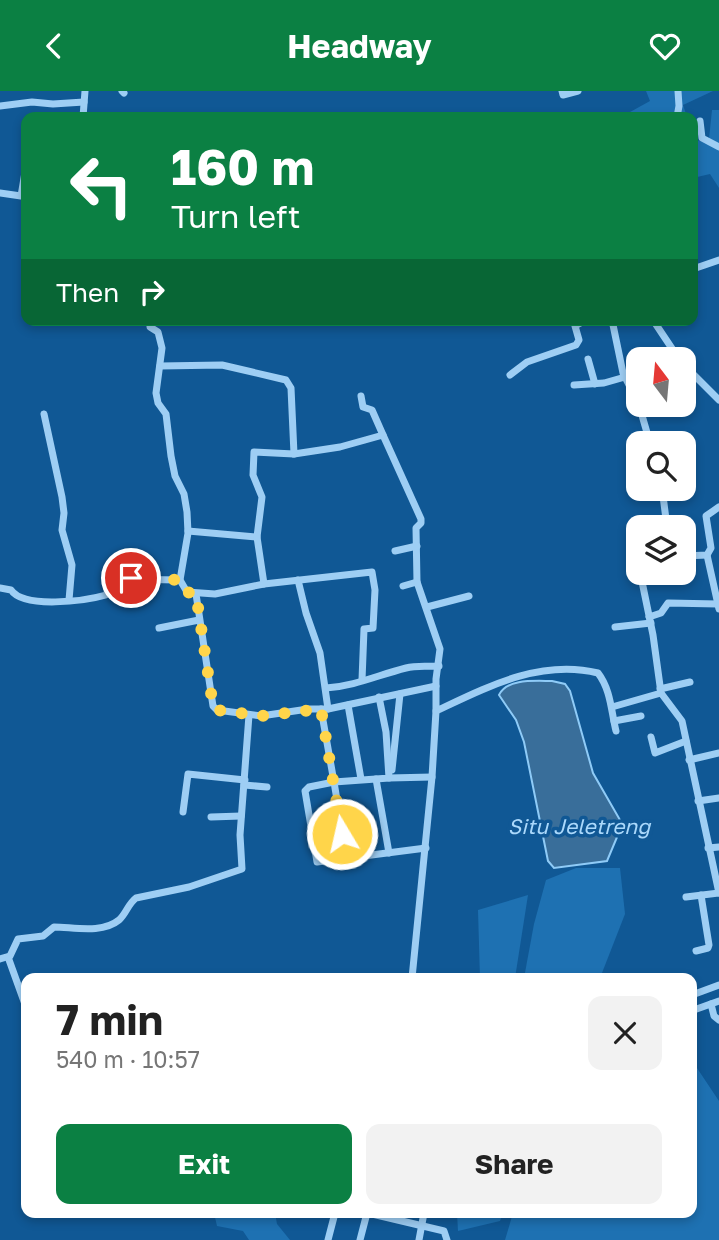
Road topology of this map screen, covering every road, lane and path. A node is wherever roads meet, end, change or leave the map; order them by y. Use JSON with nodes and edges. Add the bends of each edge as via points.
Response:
{"nodes":[{"id":1,"x":85,"y":91,"type":"edge"},
{"id":2,"x":562,"y":91,"type":"edge"},
{"id":3,"x":579,"y":91,"type":"edge"},
{"id":4,"x":678,"y":91,"type":"edge"},
{"id":5,"x":84,"y":101,"type":"junction"},
{"id":6,"x":0,"y":106,"type":"edge"},
{"id":7,"x":83,"y":112,"type":"edge"},
{"id":8,"x":678,"y":112,"type":"edge"},
{"id":9,"x":700,"y":121,"type":"dead end"},
{"id":10,"x":719,"y":147,"type":"edge"},
{"id":11,"x":0,"y":193,"type":"edge"},
{"id":12,"x":21,"y":196,"type":"edge"},
{"id":13,"x":719,"y":260,"type":"edge"},
{"id":14,"x":698,"y":267,"type":"edge"},
{"id":15,"x":150,"y":326,"type":"edge"},
{"id":16,"x":575,"y":326,"type":"edge"},
{"id":17,"x":613,"y":326,"type":"edge"},
{"id":18,"x":657,"y":326,"type":"edge"},
{"id":19,"x":672,"y":347,"type":"edge"},
{"id":20,"x":588,"y":359,"type":"dead end"},
{"id":21,"x":160,"y":366,"type":"junction"},
{"id":22,"x":510,"y":375,"type":"dead end"},
{"id":23,"x":625,"y":377,"type":"junction"},
{"id":24,"x":696,"y":377,"type":"edge"},
{"id":25,"x":573,"y":384,"type":"dead end"},
{"id":26,"x":595,"y":384,"type":"junction"},
{"id":27,"x":361,"y":396,"type":"dead end"},
{"id":28,"x":719,"y":400,"type":"edge"},
{"id":29,"x":44,"y":414,"type":"dead end"},
{"id":30,"x":647,"y":431,"type":"edge"},
{"id":31,"x":383,"y":435,"type":"junction"},
{"id":32,"x":294,"y":454,"type":"junction"},
{"id":33,"x":719,"y":507,"type":"edge"},
{"id":34,"x":188,"y":531,"type":"junction"},
{"id":35,"x":257,"y":537,"type":"junction"},
{"id":36,"x":417,"y":546,"type":"junction"},
{"id":37,"x":395,"y":551,"type":"dead end"},
{"id":38,"x":696,"y":555,"type":"edge"},
{"id":39,"x":707,"y":555,"type":"junction"},
{"id":40,"x":180,"y":580,"type":"junction"},
{"id":41,"x":298,"y":580,"type":"junction"},
{"id":42,"x":417,"y":582,"type":"junction"},
{"id":43,"x":264,"y":584,"type":"junction"},
{"id":44,"x":643,"y":585,"type":"edge"},
{"id":45,"x":403,"y":586,"type":"dead end"},
{"id":46,"x":0,"y":589,"type":"edge"},
{"id":47,"x":196,"y":594,"type":"junction"},
{"id":48,"x":469,"y":596,"type":"dead end"},
{"id":49,"x":69,"y":600,"type":"junction"},
{"id":50,"x":718,"y":606,"type":"edge"},
{"id":51,"x":427,"y":607,"type":"junction"},
{"id":52,"x":199,"y":620,"type":"junction"},
{"id":53,"x":650,"y":620,"type":"junction"},
{"id":54,"x":615,"y":627,"type":"dead end"},
{"id":55,"x":159,"y":628,"type":"dead end"},
{"id":56,"x":439,"y":666,"type":"junction"},
{"id":57,"x":362,"y":680,"type":"junction"},
{"id":58,"x":690,"y":682,"type":"dead end"},
{"id":59,"x":436,"y":686,"type":"junction"},
{"id":60,"x":326,"y":688,"type":"junction"},
{"id":61,"x":660,"y":691,"type":"junction"},
{"id":62,"x":400,"y":694,"type":"junction"},
{"id":63,"x":380,"y":697,"type":"junction"},
{"id":64,"x":348,"y":705,"type":"junction"},
{"id":65,"x":612,"y":707,"type":"junction"},
{"id":66,"x":324,"y":709,"type":"junction"},
{"id":67,"x":436,"y":711,"type":"junction"},
{"id":68,"x":249,"y":715,"type":"junction"},
{"id":69,"x":641,"y":716,"type":"dead end"},
{"id":70,"x":614,"y":721,"type":"junction"},
{"id":71,"x":616,"y":731,"type":"dead end"},
{"id":72,"x":651,"y":737,"type":"dead end"},
{"id":73,"x":687,"y":741,"type":"junction"},
{"id":74,"x":719,"y":753,"type":"edge"},
{"id":75,"x":689,"y":760,"type":"junction"},
{"id":76,"x":432,"y":777,"type":"junction"},
{"id":77,"x":390,"y":778,"type":"junction"},
{"id":78,"x":361,"y":779,"type":"junction"},
{"id":79,"x":376,"y":779,"type":"junction"},
{"id":80,"x":244,"y":782,"type":"junction"},
{"id":81,"x":334,"y":782,"type":"junction"},
{"id":82,"x":267,"y":787,"type":"dead end"},
{"id":83,"x":719,"y":798,"type":"edge"},
{"id":84,"x":698,"y":801,"type":"junction"},
{"id":85,"x":183,"y":812,"type":"dead end"},
{"id":86,"x":241,"y":816,"type":"junction"},
{"id":87,"x":211,"y":817,"type":"dead end"},
{"id":88,"x":719,"y":847,"type":"edge"},
{"id":89,"x":426,"y":848,"type":"junction"},
{"id":90,"x":708,"y":848,"type":"junction"},
{"id":91,"x":389,"y":853,"type":"junction"},
{"id":92,"x":347,"y":860,"type":"junction"},
{"id":93,"x":719,"y":893,"type":"edge"},
{"id":94,"x":701,"y":895,"type":"junction"},
{"id":95,"x":686,"y":897,"type":"dead end"},
{"id":96,"x":696,"y":951,"type":"dead end"},
{"id":97,"x":4,"y":958,"type":"edge"},
{"id":98,"x":413,"y":973,"type":"edge"},
{"id":99,"x":719,"y":985,"type":"edge"},
{"id":100,"x":697,"y":993,"type":"edge"},
{"id":101,"x":21,"y":996,"type":"edge"},
{"id":102,"x":715,"y":1002,"type":"edge"},
{"id":103,"x":697,"y":1009,"type":"edge"},
{"id":104,"x":719,"y":1020,"type":"edge"},
{"id":105,"x":334,"y":1218,"type":"edge"},
{"id":106,"x":367,"y":1218,"type":"edge"},
{"id":107,"x":390,"y":1218,"type":"edge"},
{"id":108,"x":423,"y":1218,"type":"edge"},
{"id":109,"x":422,"y":1225,"type":"junction"},
{"id":110,"x":328,"y":1240,"type":"edge"},
{"id":111,"x":360,"y":1240,"type":"edge"},
{"id":112,"x":419,"y":1240,"type":"edge"},
{"id":113,"x":447,"y":1240,"type":"edge"}],
"edges":[{"from":1,"to":5,"type":"street"},
{"from":2,"to":3,"type":"street","via":[[563,95]]},
{"from":4,"to":8,"type":"street"},
{"from":5,"to":6,"type":"street"},
{"from":5,"to":7,"type":"street"},
{"from":9,"to":10,"type":"street","via":[[702,138]]},
{"from":11,"to":12,"type":"street"},
{"from":13,"to":14,"type":"street"},
{"from":15,"to":21,"type":"street","via":[[160,339]]},
{"from":16,"to":22,"type":"street","via":[[576,345],[527,362]]},
{"from":17,"to":23,"type":"street"},
{"from":18,"to":19,"type":"street"},
{"from":20,"to":26,"type":"street"},
{"from":21,"to":32,"type":"street","via":[[222,365],[286,380],[291,388]]},
{"from":21,"to":34,"type":"street","via":[[156,393],[166,414]]},
{"from":23,"to":26,"type":"street"},
{"from":23,"to":30,"type":"street"},
{"from":24,"to":28,"type":"street"},
{"from":25,"to":26,"type":"street"},
{"from":27,"to":31,"type":"street","via":[[363,407],[372,410]]},
{"from":29,"to":49,"type":"street","via":[[72,565]]},
{"from":31,"to":32,"type":"street"},
{"from":31,"to":36,"type":"street","via":[[421,519],[416,528]]},
{"from":32,"to":35,"type":"street","via":[[254,452],[253,475],[262,496]]},
{"from":33,"to":39,"type":"street","via":[[706,516]]},
{"from":34,"to":35,"type":"street"},
{"from":34,"to":40,"type":"street"},
{"from":35,"to":43,"type":"street"},
{"from":36,"to":37,"type":"street"},
{"from":36,"to":42,"type":"street"},
{"from":38,"to":39,"type":"street"},
{"from":39,"to":50,"type":"street"},
{"from":40,"to":47,"type":"street","via":[[187,592]]},
{"from":40,"to":49,"type":"street","via":[[116,579],[106,595]]},
{"from":41,"to":43,"type":"street"},
{"from":41,"to":57,"type":"street","via":[[372,572],[373,628],[364,629]]},
{"from":41,"to":60,"type":"street"},
{"from":42,"to":45,"type":"street"},
{"from":42,"to":51,"type":"street"},
{"from":43,"to":47,"type":"street"},
{"from":44,"to":53,"type":"street"},
{"from":46,"to":49,"type":"street","via":[[29,600]]},
{"from":47,"to":52,"type":"street"},
{"from":48,"to":51,"type":"street"},
{"from":50,"to":53,"type":"street","via":[[668,603]]},
{"from":51,"to":56,"type":"street","via":[[440,649]]},
{"from":52,"to":55,"type":"street"},
{"from":52,"to":68,"type":"street","via":[[213,706]]},
{"from":53,"to":54,"type":"street"},
{"from":53,"to":61,"type":"street"},
{"from":56,"to":57,"type":"street","via":[[413,667]]},
{"from":56,"to":59,"type":"street"},
{"from":57,"to":60,"type":"street"},
{"from":58,"to":61,"type":"street"},
{"from":59,"to":62,"type":"street"},
{"from":59,"to":67,"type":"street"},
{"from":60,"to":66,"type":"street"},
{"from":61,"to":65,"type":"street"},
{"from":61,"to":73,"type":"street","via":[[679,715]]},
{"from":62,"to":63,"type":"street"},
{"from":62,"to":77,"type":"street"},
{"from":63,"to":64,"type":"street"},
{"from":63,"to":77,"type":"street"},
{"from":64,"to":66,"type":"street"},
{"from":64,"to":78,"type":"street"},
{"from":65,"to":67,"type":"street","via":[[602,678],[586,670],[510,677]]},
{"from":65,"to":70,"type":"street"},
{"from":66,"to":68,"type":"street"},
{"from":66,"to":81,"type":"street"},
{"from":67,"to":76,"type":"street"},
{"from":68,"to":80,"type":"street"},
{"from":69,"to":70,"type":"street"},
{"from":70,"to":71,"type":"street"},
{"from":72,"to":73,"type":"street","via":[[655,753]]},
{"from":73,"to":75,"type":"street"},
{"from":74,"to":75,"type":"street"},
{"from":75,"to":84,"type":"street"},
{"from":76,"to":77,"type":"street"},
{"from":76,"to":89,"type":"street"},
{"from":77,"to":79,"type":"street"},
{"from":78,"to":79,"type":"street"},
{"from":78,"to":81,"type":"street"},
{"from":79,"to":91,"type":"street"},
{"from":80,"to":82,"type":"street"},
{"from":80,"to":85,"type":"street","via":[[188,774]]},
{"from":80,"to":86,"type":"street"},
{"from":81,"to":92,"type":"street"},
{"from":81,"to":92,"type":"street","via":[[309,787],[304,795],[317,862]]},
{"from":83,"to":84,"type":"street"},
{"from":84,"to":90,"type":"street"},
{"from":86,"to":87,"type":"street"},
{"from":86,"to":97,"type":"street","via":[[241,870],[136,898],[111,924],[84,929],[54,927],[43,936],[21,938]]},
{"from":88,"to":90,"type":"street"},
{"from":89,"to":91,"type":"street"},
{"from":89,"to":98,"type":"street"},
{"from":90,"to":93,"type":"street"},
{"from":91,"to":92,"type":"street"},
{"from":93,"to":94,"type":"street"},
{"from":94,"to":95,"type":"street"},
{"from":94,"to":96,"type":"street","via":[[709,945]]},
{"from":97,"to":101,"type":"street"},
{"from":99,"to":100,"type":"street"},
{"from":102,"to":103,"type":"street"},
{"from":102,"to":104,"type":"street","via":[[714,1016]]},
{"from":105,"to":110,"type":"street"},
{"from":106,"to":111,"type":"street"},
{"from":107,"to":109,"type":"street"},
{"from":108,"to":109,"type":"street"},
{"from":109,"to":112,"type":"street"},
{"from":109,"to":113,"type":"street","via":[[444,1231]]}]}
